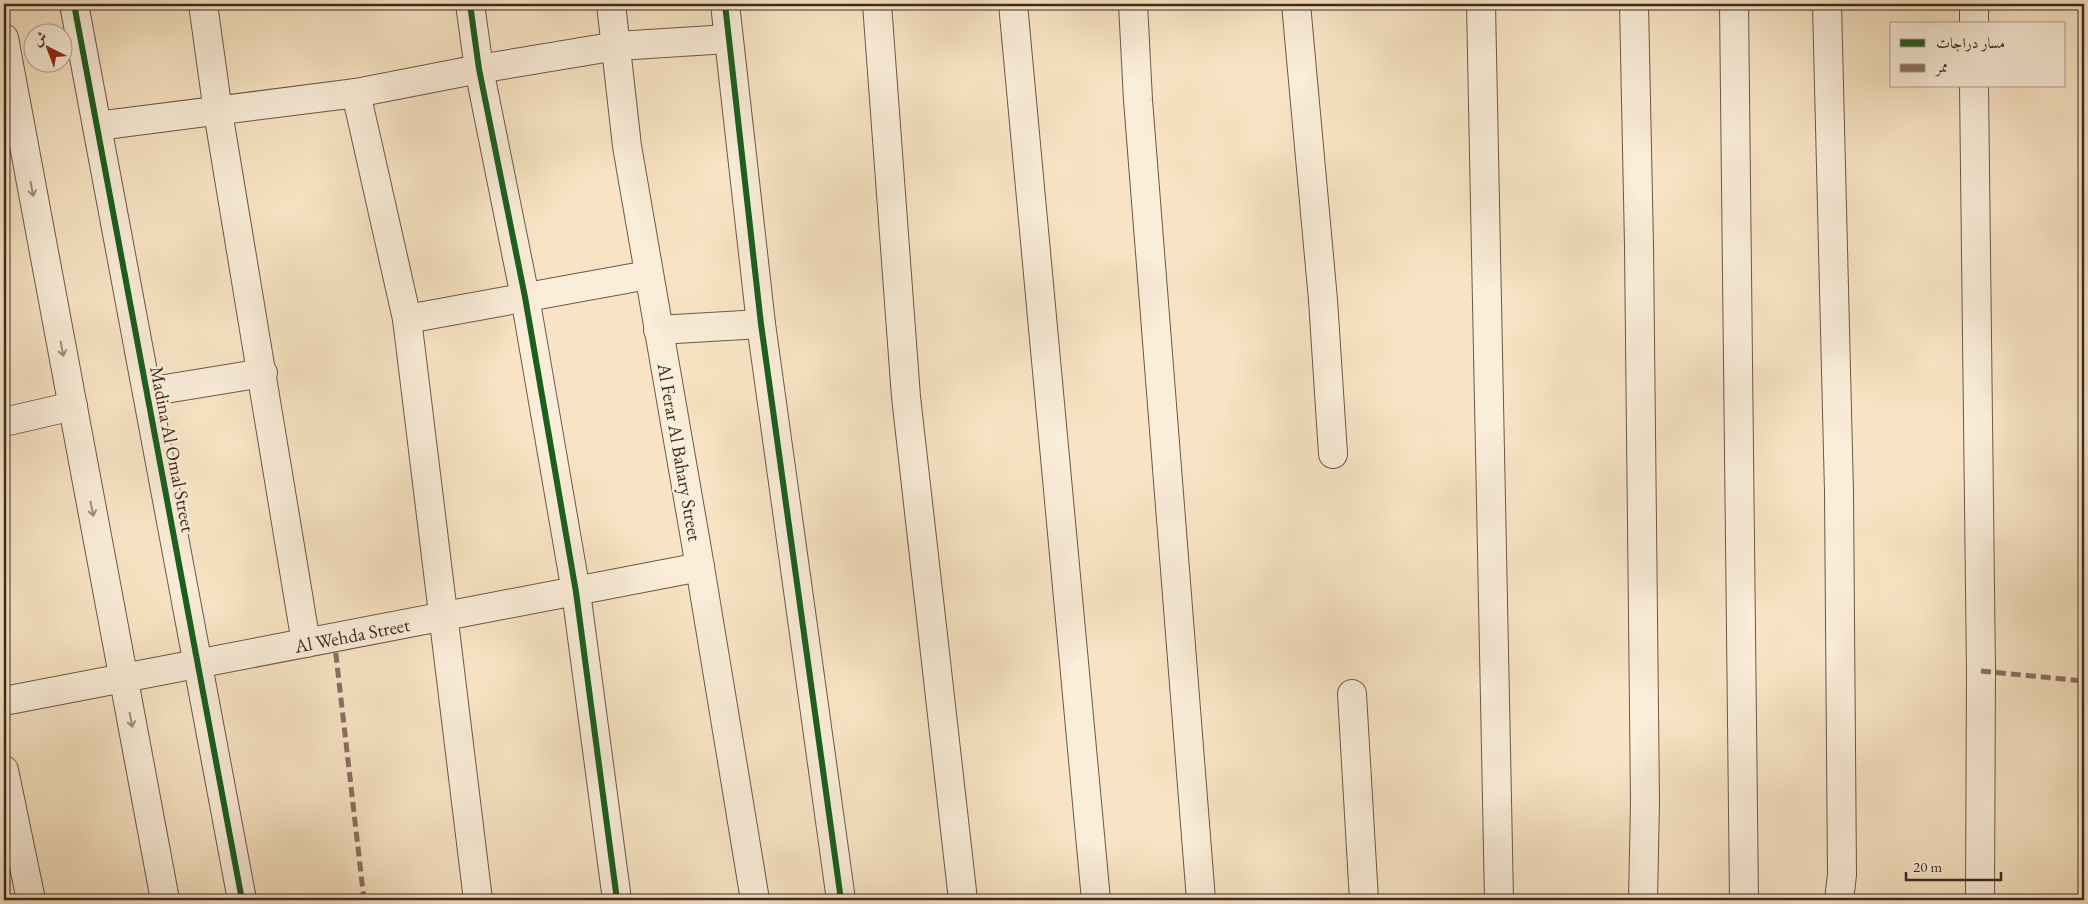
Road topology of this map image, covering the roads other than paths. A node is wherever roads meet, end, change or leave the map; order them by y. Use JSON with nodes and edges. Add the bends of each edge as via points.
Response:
{"nodes":[{"id":1,"x":74,"y":4,"type":"edge"},
{"id":2,"x":203,"y":4,"type":"edge"},
{"id":3,"x":470,"y":4,"type":"edge"},
{"id":4,"x":611,"y":4,"type":"edge"},
{"id":5,"x":725,"y":4,"type":"edge"},
{"id":6,"x":877,"y":4,"type":"edge"},
{"id":7,"x":1013,"y":4,"type":"edge"},
{"id":8,"x":1133,"y":4,"type":"edge"},
{"id":9,"x":1296,"y":4,"type":"edge"},
{"id":10,"x":1481,"y":4,"type":"edge"},
{"id":11,"x":1634,"y":4,"type":"edge"},
{"id":12,"x":1734,"y":4,"type":"edge"},
{"id":13,"x":1827,"y":4,"type":"edge"},
{"id":14,"x":1974,"y":4,"type":"edge"},
{"id":15,"x":1974,"y":22,"type":"edge"},
{"id":16,"x":4,"y":38,"type":"edge"},
{"id":17,"x":728,"y":39,"type":"junction"},
{"id":18,"x":617,"y":46,"type":"junction"},
{"id":19,"x":479,"y":69,"type":"junction"},
{"id":20,"x":1974,"y":88,"type":"edge"},
{"id":21,"x":356,"y":93,"type":"junction"},
{"id":22,"x":218,"y":112,"type":"junction"},
{"id":23,"x":97,"y":126,"type":"junction"},
{"id":24,"x":15,"y":160,"type":"edge"},
{"id":25,"x":648,"y":275,"type":"junction"},
{"id":26,"x":525,"y":297,"type":"junction"},
{"id":27,"x":407,"y":319,"type":"junction"},
{"id":28,"x":761,"y":324,"type":"junction"},
{"id":29,"x":658,"y":330,"type":"junction"},
{"id":30,"x":262,"y":374,"type":"junction"},
{"id":31,"x":147,"y":392,"type":"junction"},
{"id":32,"x":73,"y":406,"type":"junction"},
{"id":33,"x":4,"y":422,"type":"edge"},
{"id":34,"x":1333,"y":454,"type":"dead end"},
{"id":35,"x":700,"y":567,"type":"junction"},
{"id":36,"x":576,"y":592,"type":"junction"},
{"id":37,"x":443,"y":618,"type":"junction"},
{"id":38,"x":306,"y":643,"type":"junction"},
{"id":39,"x":198,"y":664,"type":"junction"},
{"id":40,"x":123,"y":678,"type":"junction"},
{"id":41,"x":1352,"y":694,"type":"dead end"},
{"id":42,"x":4,"y":700,"type":"edge"},
{"id":43,"x":4,"y":770,"type":"edge"},
{"id":44,"x":31,"y":900,"type":"edge"},
{"id":45,"x":165,"y":900,"type":"edge"},
{"id":46,"x":242,"y":900,"type":"edge"},
{"id":47,"x":478,"y":900,"type":"edge"},
{"id":48,"x":617,"y":900,"type":"edge"},
{"id":49,"x":755,"y":900,"type":"edge"},
{"id":50,"x":841,"y":900,"type":"edge"},
{"id":51,"x":963,"y":900,"type":"edge"},
{"id":52,"x":1096,"y":900,"type":"edge"},
{"id":53,"x":1201,"y":900,"type":"edge"},
{"id":54,"x":1364,"y":900,"type":"edge"},
{"id":55,"x":1499,"y":900,"type":"edge"},
{"id":56,"x":1643,"y":900,"type":"edge"},
{"id":57,"x":1744,"y":900,"type":"edge"},
{"id":58,"x":1839,"y":900,"type":"edge"},
{"id":59,"x":1980,"y":900,"type":"edge"}],
"edges":[{"from":1,"to":23,"type":"street","name":"Madina Al Omal Street"},
{"from":2,"to":22,"type":"street"},
{"from":3,"to":19,"type":"street"},
{"from":4,"to":18,"type":"street","name":"Al Ferar Al Bahary Street"},
{"from":5,"to":17,"type":"street"},
{"from":6,"to":51,"type":"street","via":[[906,397]]},
{"from":7,"to":52,"type":"street"},
{"from":8,"to":53,"type":"street"},
{"from":9,"to":34,"type":"street","via":[[1323,300]]},
{"from":10,"to":55,"type":"street"},
{"from":11,"to":56,"type":"street","via":[[1645,802]]},
{"from":12,"to":57,"type":"street"},
{"from":13,"to":58,"type":"street","via":[[1839,492],[1842,865]]},
{"from":14,"to":15,"type":"street"},
{"from":16,"to":24,"type":"street"},
{"from":17,"to":18,"type":"street"},
{"from":17,"to":28,"type":"street"},
{"from":18,"to":19,"type":"street"},
{"from":18,"to":25,"type":"street","name":"Al Ferar Al Bahary Street","via":[[627,146]]},
{"from":19,"to":21,"type":"street"},
{"from":19,"to":26,"type":"street"},
{"from":20,"to":59,"type":"street","via":[[1981,671]]},
{"from":21,"to":22,"type":"street"},
{"from":21,"to":27,"type":"street"},
{"from":22,"to":23,"type":"street"},
{"from":22,"to":30,"type":"street"},
{"from":23,"to":31,"type":"street","name":"Madina Al Omal Street"},
{"from":24,"to":32,"type":"street","one_way":true},
{"from":25,"to":26,"type":"street"},
{"from":25,"to":29,"type":"street","name":"Al Ferar Al Bahary Street"},
{"from":26,"to":27,"type":"street"},
{"from":26,"to":36,"type":"street"},
{"from":27,"to":37,"type":"street"},
{"from":28,"to":29,"type":"street"},
{"from":28,"to":50,"type":"street"},
{"from":29,"to":35,"type":"street","name":"Al Ferar Al Bahary Street"},
{"from":30,"to":31,"type":"street"},
{"from":30,"to":38,"type":"street"},
{"from":31,"to":39,"type":"street","name":"Madina Al Omal Street"},
{"from":32,"to":33,"type":"street"},
{"from":32,"to":40,"type":"street","one_way":true},
{"from":35,"to":36,"type":"street","name":"Al Wehda Street"},
{"from":35,"to":49,"type":"street","name":"Al Ferar Al Bahary Street"},
{"from":36,"to":37,"type":"street","name":"Al Wehda Street"},
{"from":36,"to":48,"type":"street"},
{"from":37,"to":38,"type":"street","name":"Al Wehda Street"},
{"from":37,"to":47,"type":"street"},
{"from":38,"to":39,"type":"street","name":"Al Wehda Street"},
{"from":39,"to":40,"type":"street","name":"Al Wehda Street"},
{"from":39,"to":46,"type":"street","name":"Madina Al Omal Street"},
{"from":40,"to":42,"type":"street","name":"Al Wehda Street"},
{"from":40,"to":45,"type":"street","one_way":true},
{"from":41,"to":54,"type":"street"},
{"from":43,"to":44,"type":"street"}]}
